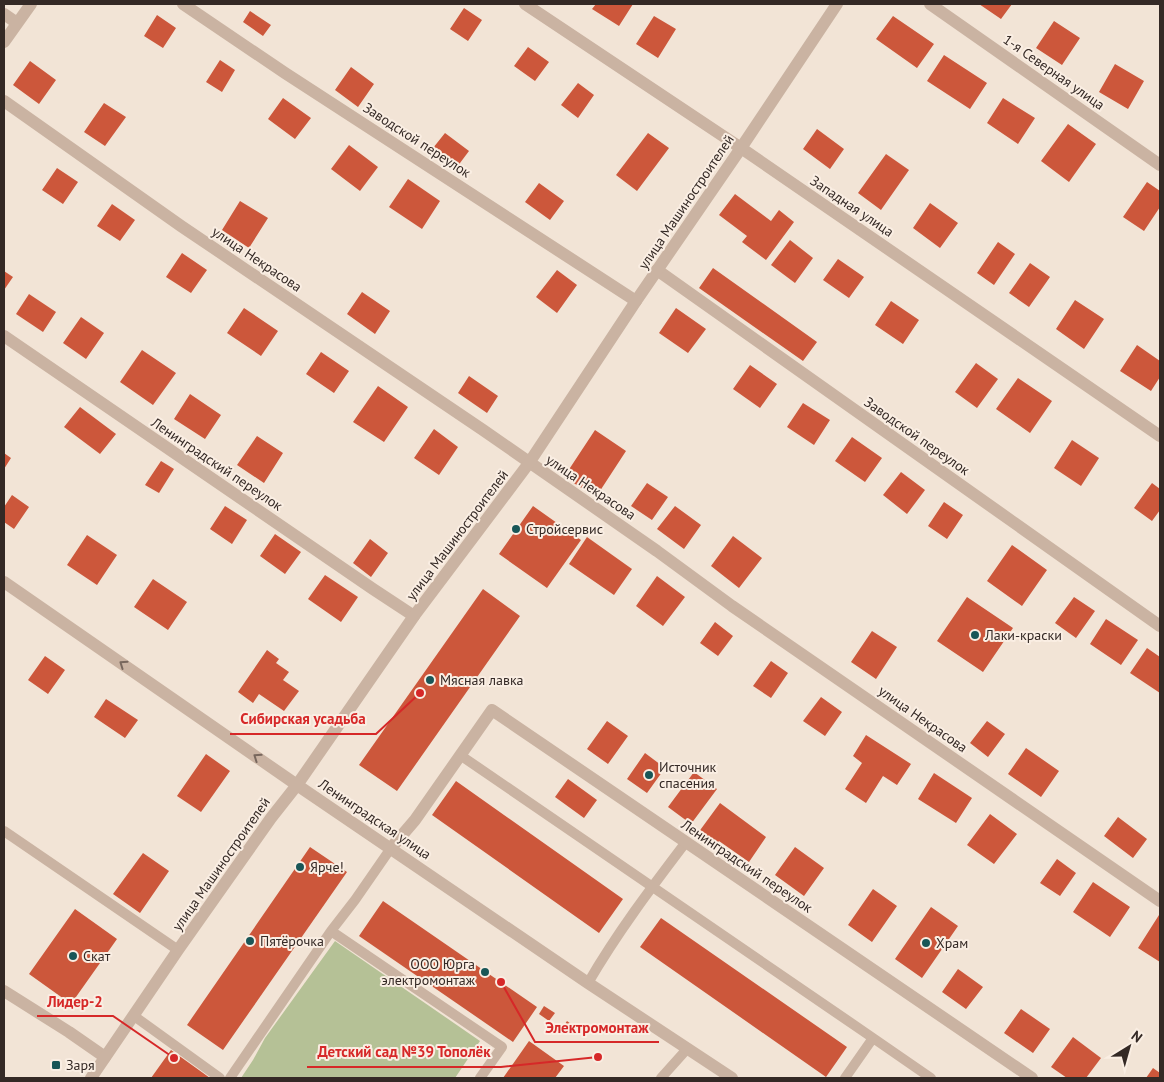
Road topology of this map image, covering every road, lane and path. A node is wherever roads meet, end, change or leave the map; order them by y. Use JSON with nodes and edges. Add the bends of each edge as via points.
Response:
{"nodes":[{"id":1,"x":31,"y":4,"type":"edge"},
{"id":2,"x":183,"y":4,"type":"edge"},
{"id":3,"x":525,"y":4,"type":"edge"},
{"id":4,"x":837,"y":4,"type":"edge"},
{"id":5,"x":930,"y":4,"type":"edge"},
{"id":6,"x":4,"y":14,"type":"edge"},
{"id":7,"x":17,"y":23,"type":"junction"},
{"id":8,"x":4,"y":42,"type":"edge"},
{"id":9,"x":4,"y":101,"type":"edge"},
{"id":10,"x":741,"y":148,"type":"junction"},
{"id":11,"x":1160,"y":165,"type":"edge"},
{"id":12,"x":657,"y":270,"type":"junction"},
{"id":13,"x":636,"y":300,"type":"junction"},
{"id":14,"x":4,"y":336,"type":"edge"},
{"id":15,"x":1160,"y":436,"type":"edge"},
{"id":16,"x":530,"y":463,"type":"junction"},
{"id":17,"x":4,"y":582,"type":"edge"},
{"id":18,"x":414,"y":616,"type":"junction"},
{"id":19,"x":1160,"y":626,"type":"edge"},
{"id":20,"x":460,"y":755,"type":"junction"},
{"id":21,"x":297,"y":785,"type":"junction"},
{"id":22,"x":4,"y":831,"type":"edge"},
{"id":23,"x":686,"y":842,"type":"junction"},
{"id":24,"x":391,"y":848,"type":"junction"},
{"id":25,"x":652,"y":886,"type":"junction"},
{"id":26,"x":1160,"y":901,"type":"edge"},
{"id":27,"x":331,"y":931,"type":"junction"},
{"id":28,"x":178,"y":950,"type":"junction"},
{"id":29,"x":588,"y":983,"type":"junction"},
{"id":30,"x":4,"y":991,"type":"edge"},
{"id":31,"x":134,"y":1016,"type":"junction"},
{"id":32,"x":873,"y":1038,"type":"junction"},
{"id":33,"x":687,"y":1049,"type":"junction"},
{"id":34,"x":105,"y":1057,"type":"junction"},
{"id":35,"x":91,"y":1078,"type":"edge"},
{"id":36,"x":220,"y":1078,"type":"edge"},
{"id":37,"x":230,"y":1078,"type":"edge"},
{"id":38,"x":480,"y":1078,"type":"edge"},
{"id":39,"x":661,"y":1078,"type":"edge"},
{"id":40,"x":732,"y":1078,"type":"edge"},
{"id":41,"x":845,"y":1078,"type":"edge"},
{"id":42,"x":931,"y":1078,"type":"edge"},
{"id":43,"x":1032,"y":1078,"type":"edge"}],
"edges":[{"from":1,"to":7,"type":"street"},
{"from":2,"to":13,"type":"street","name":"Заводской переулок"},
{"from":3,"to":10,"type":"street","name":"Западная улица"},
{"from":4,"to":10,"type":"street","name":"улица Машиностроителей"},
{"from":5,"to":11,"type":"street","name":"1-я Северная улица"},
{"from":6,"to":7,"type":"street"},
{"from":7,"to":8,"type":"street"},
{"from":9,"to":16,"type":"street","name":"улица Некрасова","via":[[181,226]]},
{"from":10,"to":12,"type":"street","name":"улица Машиностроителей"},
{"from":10,"to":15,"type":"street","name":"Западная улица"},
{"from":12,"to":13,"type":"street","name":"улица Машиностроителей"},
{"from":12,"to":19,"type":"street","name":"Заводской переулок"},
{"from":13,"to":16,"type":"street","name":"улица Машиностроителей"},
{"from":14,"to":18,"type":"street","name":"Ленинградский переулок"},
{"from":16,"to":18,"type":"street","name":"улица Машиностроителей"},
{"from":16,"to":26,"type":"street","name":"улица Некрасова"},
{"from":21,"to":17,"type":"street","name":"Ленинградская улица","one_way":true},
{"from":18,"to":21,"type":"street","name":"улица Машиностроителей"},
{"from":20,"to":23,"type":"street","name":"Ленинградский переулок","via":[[492,710]]},
{"from":20,"to":24,"type":"street","via":[[415,820]]},
{"from":20,"to":25,"type":"lane"},
{"from":21,"to":24,"type":"street","name":"Ленинградская улица"},
{"from":21,"to":28,"type":"street","name":"улица Машиностроителей"},
{"from":22,"to":28,"type":"lane"},
{"from":23,"to":25,"type":"lane"},
{"from":23,"to":43,"type":"street","name":"Ленинградский переулок"},
{"from":24,"to":27,"type":"lane"},
{"from":24,"to":29,"type":"street","name":"Ленинградская улица"},
{"from":25,"to":29,"type":"lane"},
{"from":25,"to":32,"type":"lane"},
{"from":27,"to":37,"type":"lane"},
{"from":27,"to":38,"type":"lane","via":[[502,1046]]},
{"from":28,"to":31,"type":"street","name":"улица Машиностроителей"},
{"from":29,"to":33,"type":"street","name":"Ленинградская улица"},
{"from":30,"to":34,"type":"street"},
{"from":31,"to":34,"type":"street","name":"улица Машиностроителей"},
{"from":31,"to":36,"type":"lane"},
{"from":32,"to":41,"type":"lane"},
{"from":32,"to":42,"type":"lane"},
{"from":33,"to":39,"type":"lane"},
{"from":33,"to":40,"type":"street","name":"Ленинградская улица"},
{"from":34,"to":35,"type":"street","name":"улица Машиностроителей"}]}
